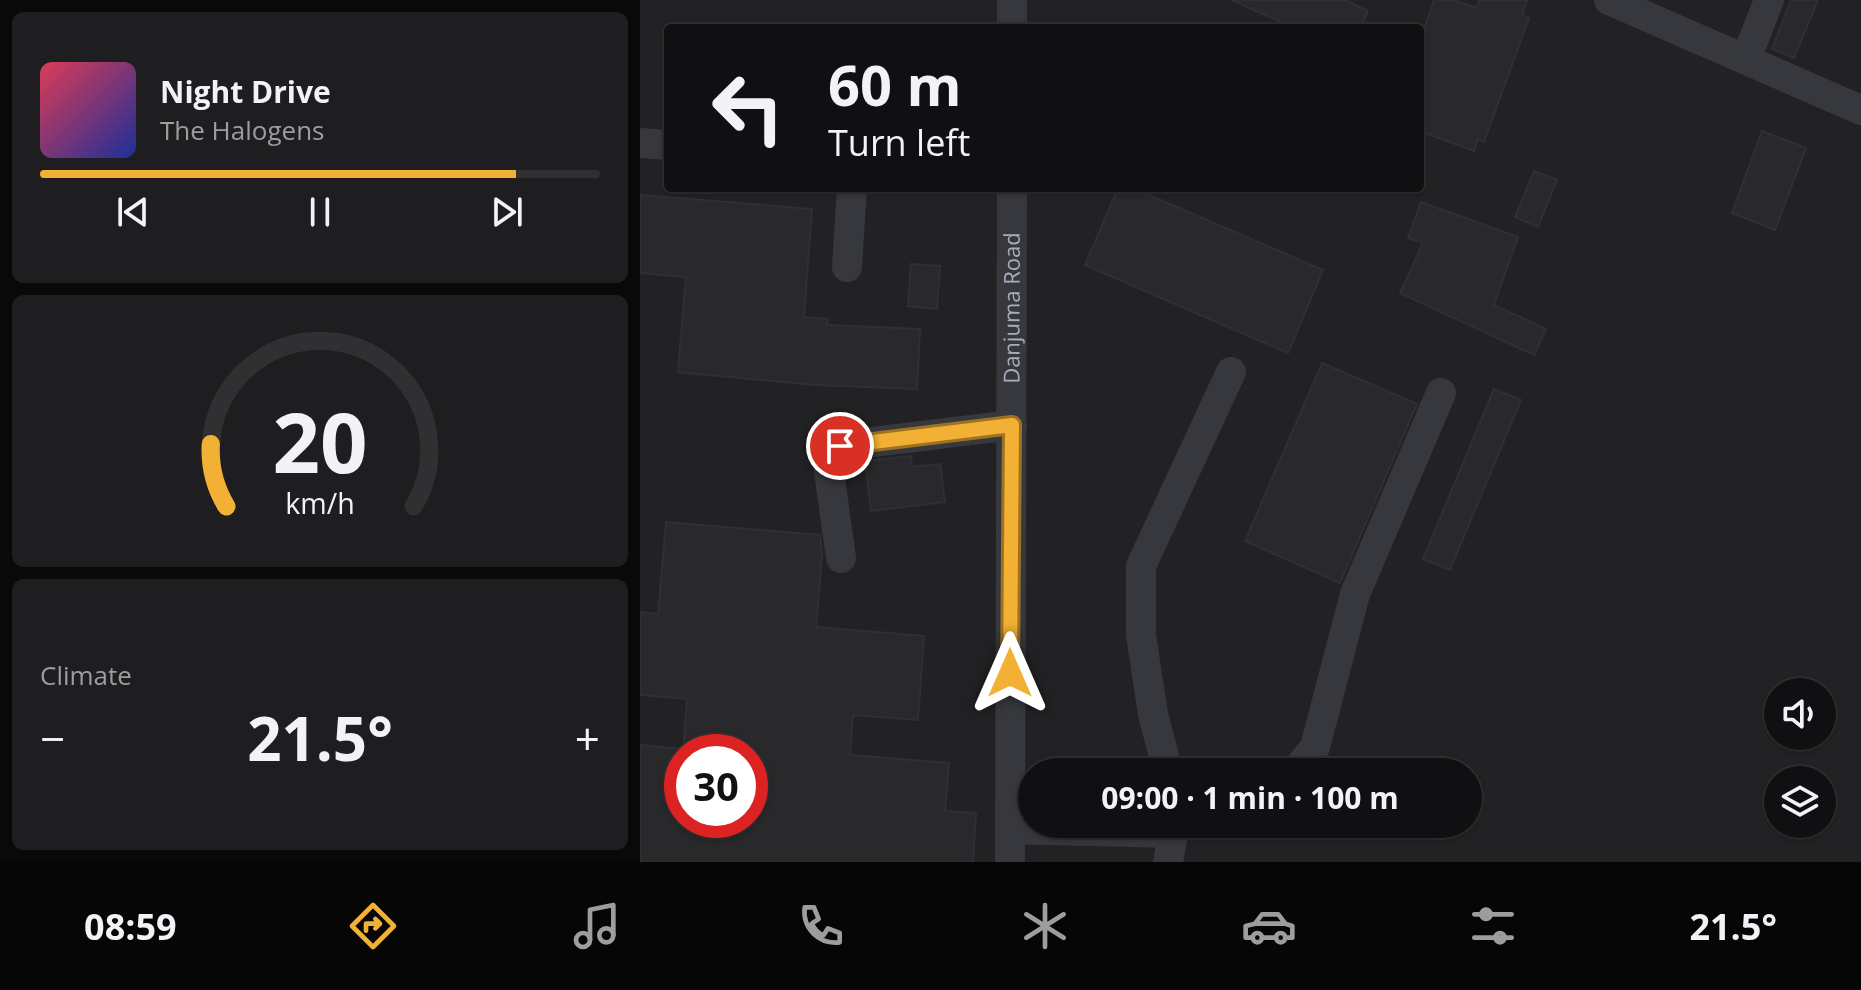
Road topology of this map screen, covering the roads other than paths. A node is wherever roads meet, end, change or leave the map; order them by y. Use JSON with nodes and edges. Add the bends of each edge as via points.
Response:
{"nodes":[{"id":1,"x":1012,"y":0,"type":"edge"},
{"id":2,"x":1609,"y":0,"type":"edge"},
{"id":3,"x":1769,"y":0,"type":"edge"},
{"id":4,"x":1012,"y":24,"type":"edge"},
{"id":5,"x":1746,"y":59,"type":"junction"},
{"id":6,"x":1861,"y":110,"type":"edge"},
{"id":7,"x":640,"y":143,"type":"edge"},
{"id":8,"x":664,"y":145,"type":"edge"},
{"id":9,"x":852,"y":192,"type":"edge"},
{"id":10,"x":1012,"y":192,"type":"edge"},
{"id":11,"x":847,"y":267,"type":"dead end"},
{"id":12,"x":1231,"y":372,"type":"dead end"},
{"id":13,"x":1441,"y":393,"type":"dead end"},
{"id":14,"x":1012,"y":425,"type":"junction"},
{"id":15,"x":841,"y":558,"type":"dead end"},
{"id":16,"x":1164,"y":758,"type":"edge"},
{"id":17,"x":1306,"y":758,"type":"edge"},
{"id":18,"x":1010,"y":829,"type":"junction"},
{"id":19,"x":1172,"y":840,"type":"edge"},
{"id":20,"x":1010,"y":862,"type":"edge"}],
"edges":[{"from":1,"to":4,"type":"street"},
{"from":2,"to":5,"type":"street"},
{"from":3,"to":5,"type":"street"},
{"from":5,"to":6,"type":"street"},
{"from":7,"to":8,"type":"street"},
{"from":9,"to":11,"type":"street"},
{"from":10,"to":14,"type":"street","name":"Danjuma Road"},
{"from":12,"to":16,"type":"street","via":[[1141,566],[1141,635]]},
{"from":13,"to":17,"type":"street","via":[[1355,594],[1315,747]]},
{"from":14,"to":15,"type":"street","via":[[840,446],[827,457]]},
{"from":14,"to":18,"type":"street","name":"Danjuma Road"},
{"from":18,"to":19,"type":"street"},
{"from":18,"to":20,"type":"street","name":"Danjuma Road"}]}
